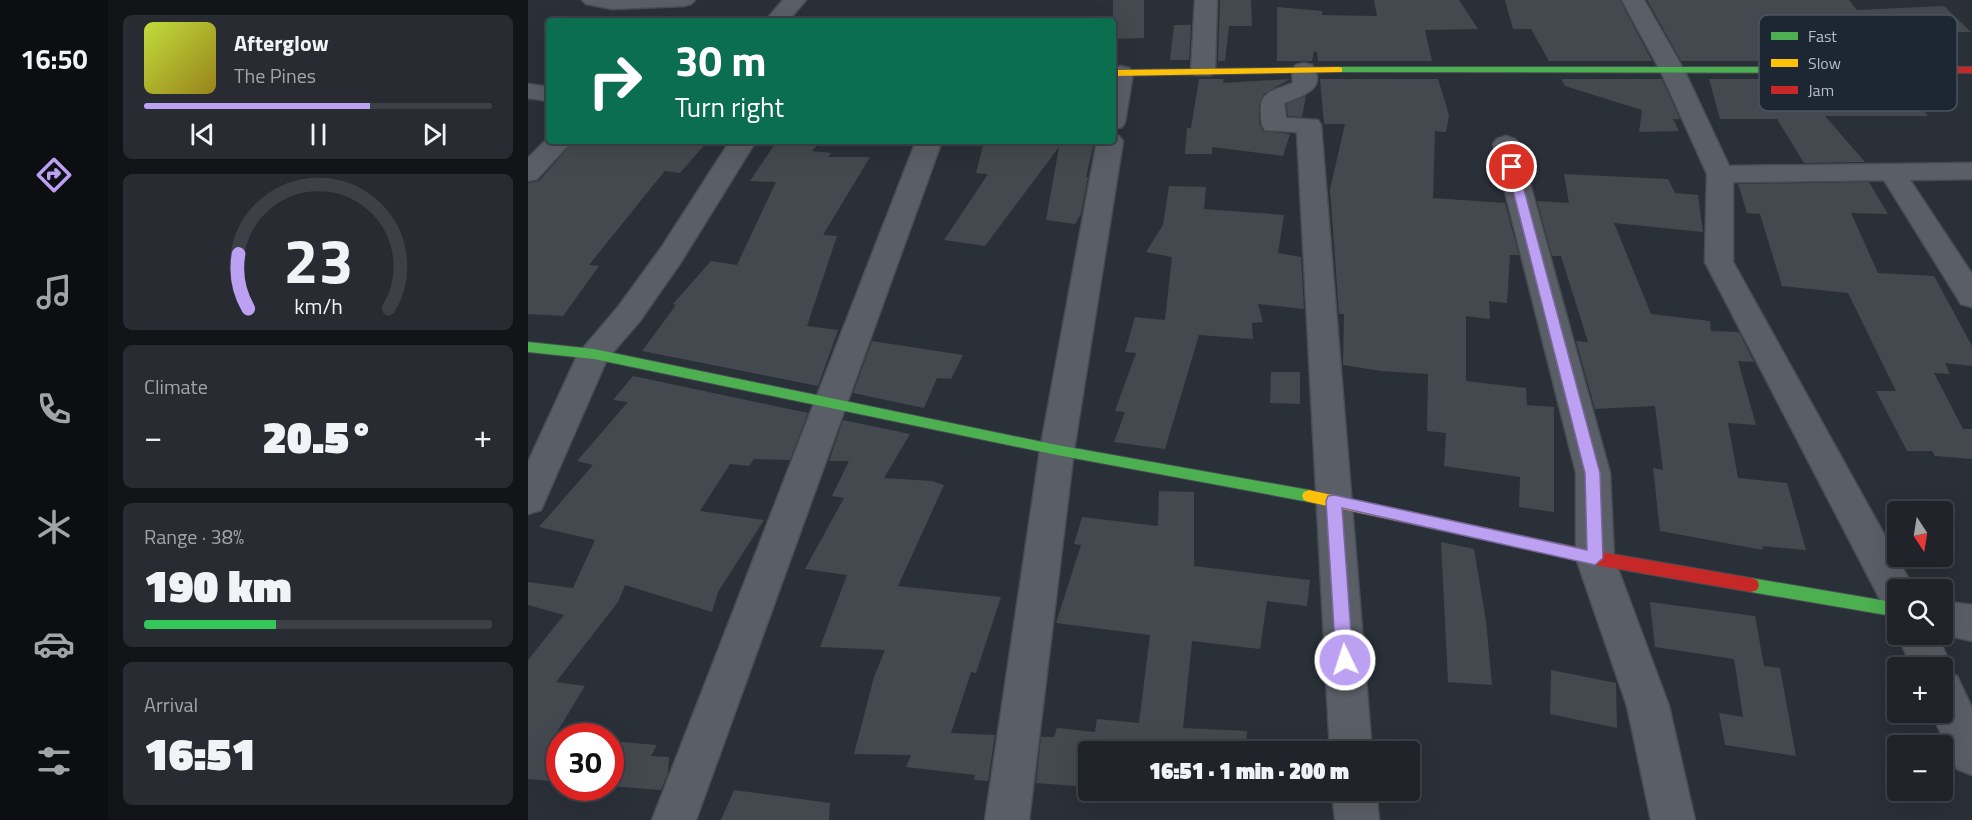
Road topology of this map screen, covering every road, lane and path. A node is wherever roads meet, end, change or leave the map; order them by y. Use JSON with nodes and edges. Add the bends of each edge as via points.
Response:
{"nodes":[{"id":1,"x":593,"y":0,"type":"edge"},
{"id":2,"x":684,"y":0,"type":"edge"},
{"id":3,"x":795,"y":0,"type":"edge"},
{"id":4,"x":1206,"y":0,"type":"edge"},
{"id":5,"x":1633,"y":0,"type":"edge"},
{"id":6,"x":779,"y":18,"type":"edge"},
{"id":7,"x":1203,"y":69,"type":"junction"},
{"id":8,"x":1304,"y":70,"type":"junction"},
{"id":9,"x":1957,"y":70,"type":"edge"},
{"id":10,"x":1972,"y":70,"type":"edge"},
{"id":11,"x":1759,"y":71,"type":"edge"},
{"id":12,"x":1673,"y":72,"type":"junction"},
{"id":13,"x":1117,"y":73,"type":"edge"},
{"id":14,"x":528,"y":91,"type":"edge"},
{"id":15,"x":546,"y":94,"type":"edge"},
{"id":16,"x":556,"y":144,"type":"edge"},
{"id":17,"x":741,"y":144,"type":"edge"},
{"id":18,"x":928,"y":144,"type":"edge"},
{"id":19,"x":1109,"y":144,"type":"edge"},
{"id":20,"x":1506,"y":144,"type":"dead end"},
{"id":21,"x":1972,"y":171,"type":"edge"},
{"id":22,"x":1892,"y":172,"type":"junction"},
{"id":23,"x":528,"y":173,"type":"edge"},
{"id":24,"x":1720,"y":174,"type":"junction"},
{"id":25,"x":1972,"y":297,"type":"edge"},
{"id":26,"x":528,"y":348,"type":"edge"},
{"id":27,"x":594,"y":354,"type":"junction"},
{"id":28,"x":828,"y":404,"type":"junction"},
{"id":29,"x":1057,"y":450,"type":"junction"},
{"id":30,"x":528,"y":500,"type":"edge"},
{"id":31,"x":1334,"y":501,"type":"junction"},
{"id":32,"x":1595,"y":558,"type":"junction"},
{"id":33,"x":1889,"y":579,"type":"edge"},
{"id":34,"x":1887,"y":608,"type":"edge"},
{"id":35,"x":1953,"y":620,"type":"edge"},
{"id":36,"x":1972,"y":623,"type":"edge"},
{"id":37,"x":1953,"y":713,"type":"edge"},
{"id":38,"x":1350,"y":741,"type":"edge"},
{"id":39,"x":1972,"y":754,"type":"edge"},
{"id":40,"x":1355,"y":801,"type":"edge"},
{"id":41,"x":674,"y":820,"type":"edge"},
{"id":42,"x":1007,"y":820,"type":"edge"},
{"id":43,"x":1357,"y":820,"type":"edge"},
{"id":44,"x":1673,"y":820,"type":"edge"}],
"edges":[{"from":1,"to":2,"type":"street"},
{"from":3,"to":6,"type":"street"},
{"from":4,"to":7,"type":"street"},
{"from":5,"to":12,"type":"street"},
{"from":7,"to":8,"type":"street"},
{"from":7,"to":13,"type":"street"},
{"from":8,"to":12,"type":"street"},
{"from":8,"to":31,"type":"street","via":[[1305,86],[1272,100],[1274,125],[1309,125]]},
{"from":9,"to":10,"type":"street"},
{"from":11,"to":12,"type":"street"},
{"from":12,"to":24,"type":"street"},
{"from":14,"to":15,"type":"street"},
{"from":16,"to":23,"type":"street"},
{"from":17,"to":27,"type":"street","via":[[671,255],[629,314]]},
{"from":18,"to":28,"type":"street"},
{"from":19,"to":29,"type":"street"},
{"from":20,"to":32,"type":"street","via":[[1593,473]]},
{"from":21,"to":22,"type":"street"},
{"from":22,"to":24,"type":"street"},
{"from":22,"to":25,"type":"street"},
{"from":24,"to":33,"type":"street","via":[[1719,262]]},
{"from":26,"to":27,"type":"street"},
{"from":27,"to":28,"type":"street"},
{"from":27,"to":30,"type":"street"},
{"from":28,"to":29,"type":"street"},
{"from":28,"to":41,"type":"street"},
{"from":29,"to":31,"type":"street"},
{"from":29,"to":42,"type":"street"},
{"from":31,"to":32,"type":"street"},
{"from":31,"to":38,"type":"street"},
{"from":32,"to":34,"type":"street"},
{"from":32,"to":44,"type":"street","via":[[1648,706]]},
{"from":35,"to":36,"type":"street"},
{"from":37,"to":39,"type":"street"},
{"from":40,"to":43,"type":"street"}]}
